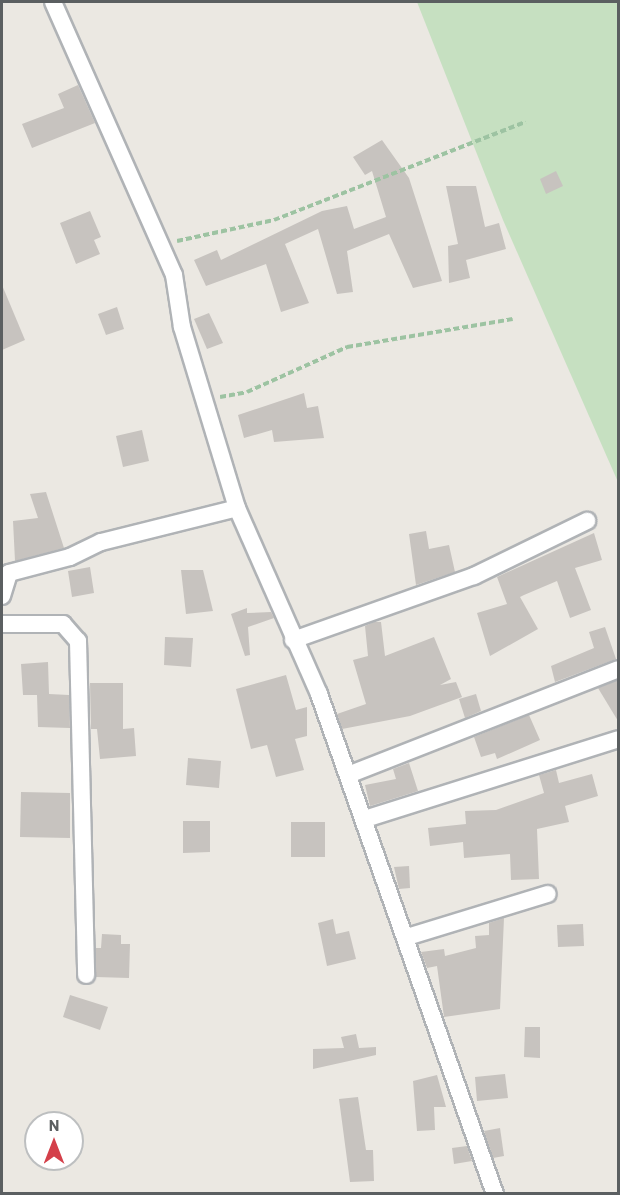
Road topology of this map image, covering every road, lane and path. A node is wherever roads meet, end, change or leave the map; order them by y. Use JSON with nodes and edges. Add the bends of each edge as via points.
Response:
{"nodes":[{"id":1,"x":54,"y":2,"type":"edge"},
{"id":2,"x":526,"y":122,"type":"dead end"},
{"id":3,"x":162,"y":245,"type":"junction"},
{"id":4,"x":513,"y":319,"type":"dead end"},
{"id":5,"x":205,"y":400,"type":"junction"},
{"id":6,"x":237,"y":508,"type":"junction"},
{"id":7,"x":587,"y":521,"type":"dead end"},
{"id":8,"x":2,"y":596,"type":"edge"},
{"id":9,"x":2,"y":624,"type":"edge"},
{"id":10,"x":293,"y":640,"type":"junction"},
{"id":11,"x":618,"y":669,"type":"edge"},
{"id":12,"x":618,"y":739,"type":"edge"},
{"id":13,"x":348,"y":775,"type":"junction"},
{"id":14,"x":365,"y":819,"type":"junction"},
{"id":15,"x":548,"y":894,"type":"dead end"},
{"id":16,"x":407,"y":937,"type":"junction"},
{"id":17,"x":86,"y":975,"type":"dead end"},
{"id":18,"x":495,"y":1194,"type":"edge"}],
"edges":[{"from":1,"to":3,"type":"street"},
{"from":2,"to":3,"type":"path","via":[[274,220]]},
{"from":3,"to":5,"type":"street"},
{"from":4,"to":5,"type":"path","via":[[347,347],[247,392]]},
{"from":5,"to":6,"type":"street"},
{"from":6,"to":8,"type":"street","via":[[101,542],[69,557],[9,573]]},
{"from":6,"to":10,"type":"street"},
{"from":7,"to":10,"type":"street","via":[[474,576]]},
{"from":9,"to":17,"type":"street","via":[[63,624],[78,641]]},
{"from":10,"to":13,"type":"street"},
{"from":11,"to":13,"type":"street"},
{"from":12,"to":14,"type":"street"},
{"from":13,"to":14,"type":"street"},
{"from":14,"to":16,"type":"street"},
{"from":15,"to":16,"type":"street"},
{"from":16,"to":18,"type":"street"}]}
